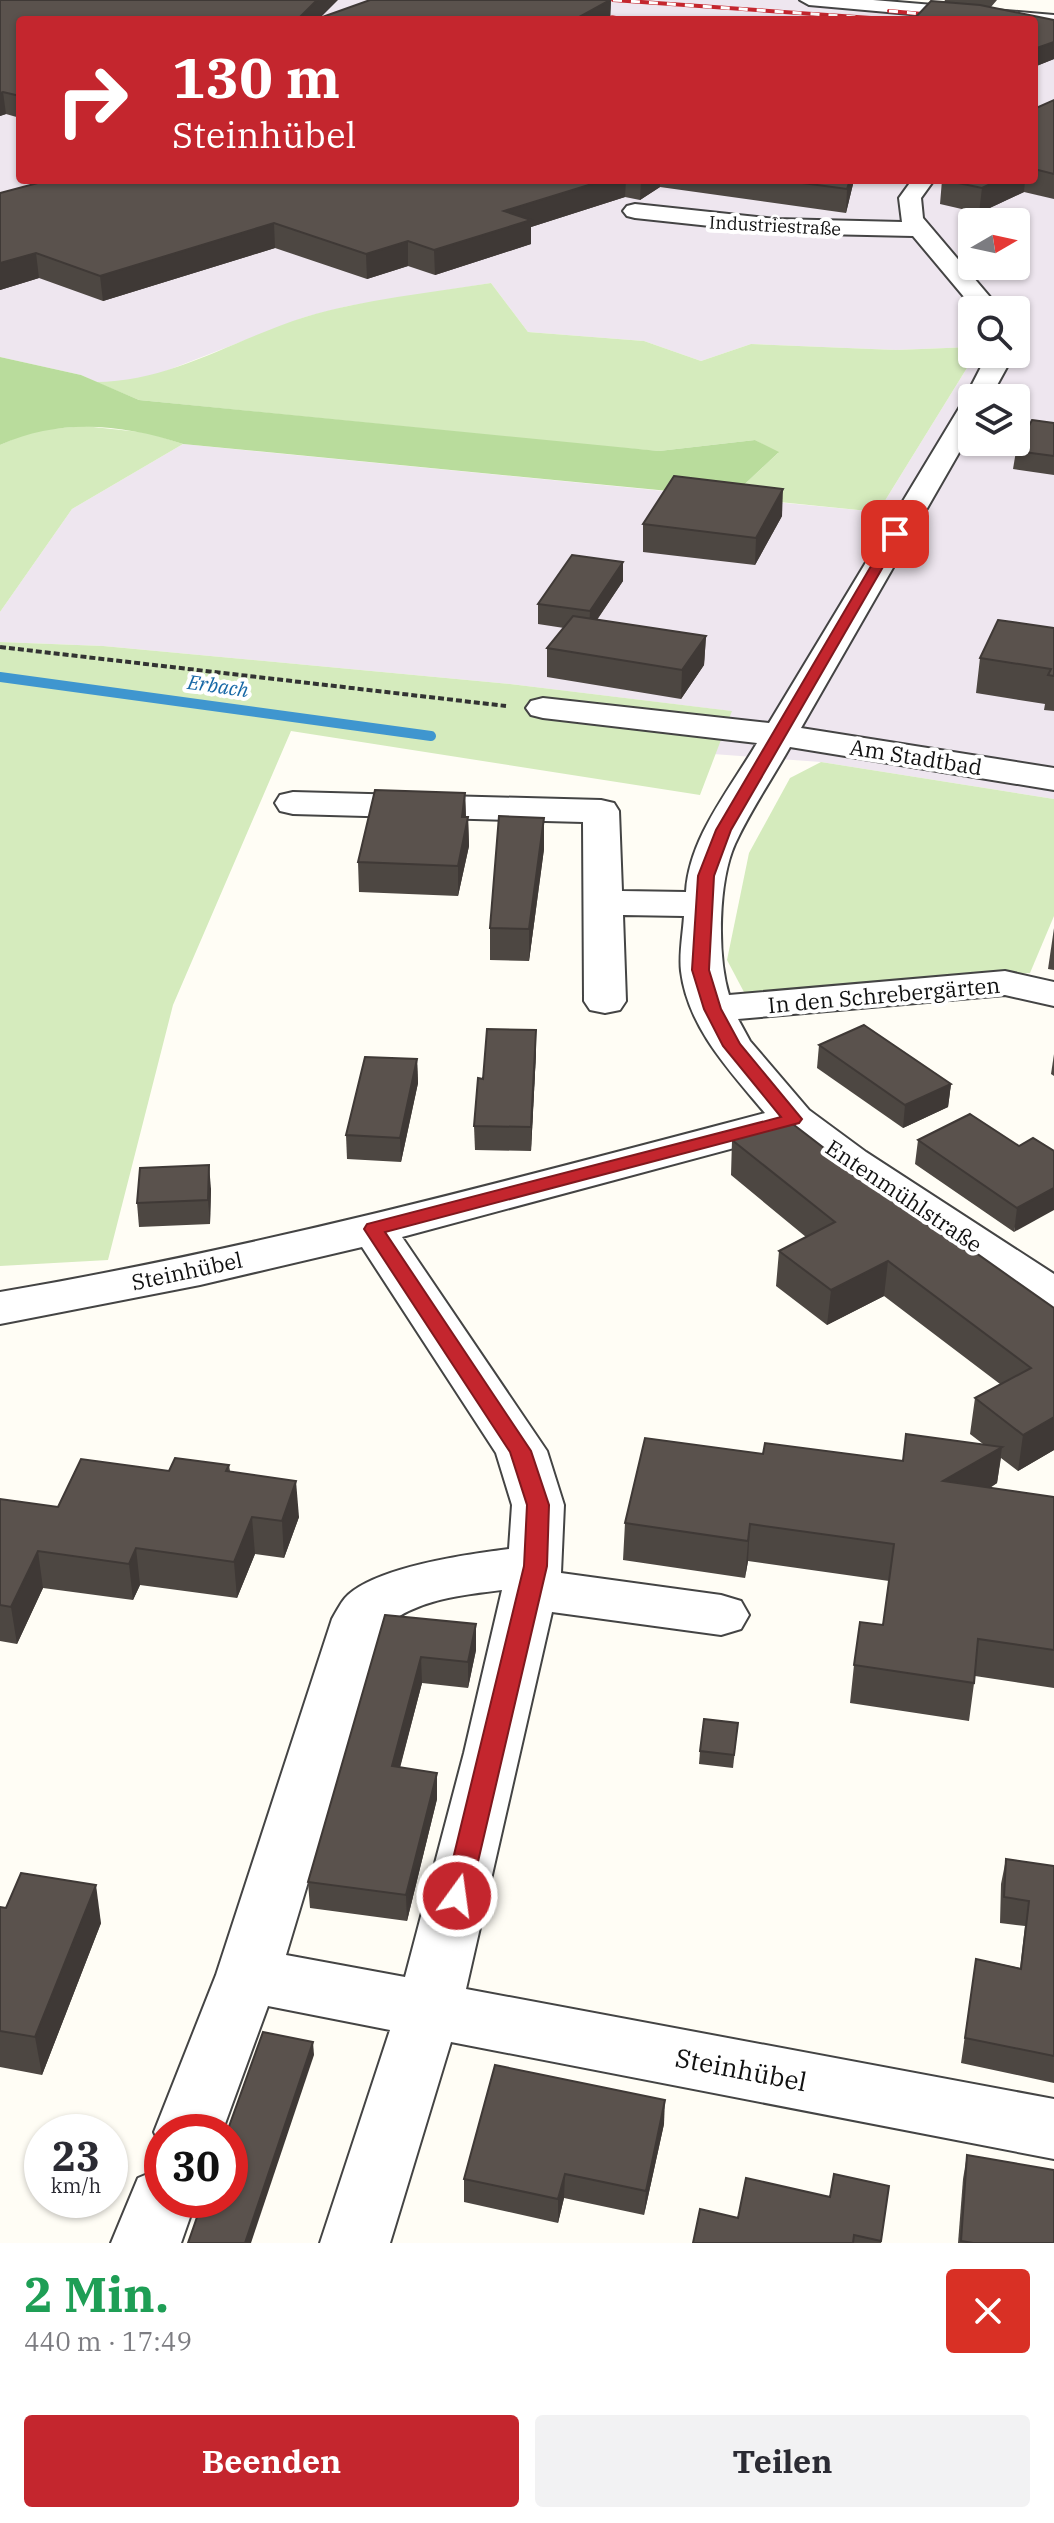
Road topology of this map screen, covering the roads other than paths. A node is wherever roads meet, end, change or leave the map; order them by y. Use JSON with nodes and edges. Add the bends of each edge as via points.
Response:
{"nodes":[{"id":1,"x":809,"y":0,"type":"edge"},
{"id":2,"x":996,"y":16,"type":"edge"},
{"id":3,"x":920,"y":184,"type":"edge"},
{"id":4,"x":635,"y":211,"type":"dead end"},
{"id":5,"x":916,"y":229,"type":"junction"},
{"id":6,"x":976,"y":296,"type":"edge"},
{"id":7,"x":958,"y":430,"type":"edge"},
{"id":8,"x":543,"y":708,"type":"road end"},
{"id":9,"x":778,"y":735,"type":"junction"},
{"id":10,"x":1054,"y":779,"type":"edge"},
{"id":11,"x":293,"y":803,"type":"dead end"},
{"id":12,"x":603,"y":903,"type":"junction"},
{"id":13,"x":704,"y":904,"type":"junction"},
{"id":14,"x":1054,"y":994,"type":"edge"},
{"id":15,"x":605,"y":1001,"type":"dead end"},
{"id":16,"x":712,"y":1009,"type":"junction"},
{"id":17,"x":793,"y":1119,"type":"junction"},
{"id":18,"x":374,"y":1229,"type":"junction"},
{"id":19,"x":1054,"y":1296,"type":"edge"},
{"id":20,"x":0,"y":1308,"type":"edge"},
{"id":21,"x":533,"y":1578,"type":"junction"},
{"id":22,"x":721,"y":1615,"type":"dead end"},
{"id":23,"x":248,"y":1975,"type":"junction"},
{"id":24,"x":428,"y":2011,"type":"junction"},
{"id":25,"x":195,"y":2114,"type":"edge"},
{"id":26,"x":1054,"y":2129,"type":"edge"},
{"id":27,"x":155,"y":2218,"type":"edge"},
{"id":28,"x":146,"y":2243,"type":"edge"},
{"id":29,"x":355,"y":2243,"type":"edge"}],
"edges":[{"from":1,"to":2,"type":"street"},
{"from":3,"to":5,"type":"street","via":[[910,198]]},
{"from":4,"to":5,"type":"street","name":"Industriestraße","via":[[780,229]]},
{"from":5,"to":6,"type":"street"},
{"from":7,"to":9,"type":"street","name":"Entenmühlstraße"},
{"from":8,"to":9,"type":"street","name":"Am Stadtbad"},
{"from":9,"to":10,"type":"street","name":"Am Stadtbad"},
{"from":9,"to":13,"type":"street","name":"Entenmühlstraße","via":[[716,844]]},
{"from":11,"to":12,"type":"street","via":[[601,811]]},
{"from":12,"to":13,"type":"street"},
{"from":12,"to":15,"type":"street"},
{"from":13,"to":16,"type":"street","name":"Entenmühlstraße","via":[[701,970]]},
{"from":14,"to":16,"type":"street","name":"In den Schrebergärten","via":[[1005,983]]},
{"from":16,"to":17,"type":"street","name":"Entenmühlstraße","via":[[732,1046]]},
{"from":17,"to":18,"type":"street","name":"Steinhübel"},
{"from":17,"to":19,"type":"street","name":"Entenmühlstraße"},
{"from":18,"to":20,"type":"street","name":"Steinhübel"},
{"from":18,"to":21,"type":"street","via":[[521,1451],[538,1505]]},
{"from":21,"to":22,"type":"street"},
{"from":21,"to":23,"type":"street","via":[[477,1573],[416,1586],[366,1610],[351,1642]]},
{"from":21,"to":24,"type":"street"},
{"from":23,"to":24,"type":"street","name":"Steinhübel"},
{"from":23,"to":25,"type":"street"},
{"from":24,"to":26,"type":"street","name":"Steinhübel"},
{"from":24,"to":29,"type":"street"},
{"from":27,"to":28,"type":"street"}]}
